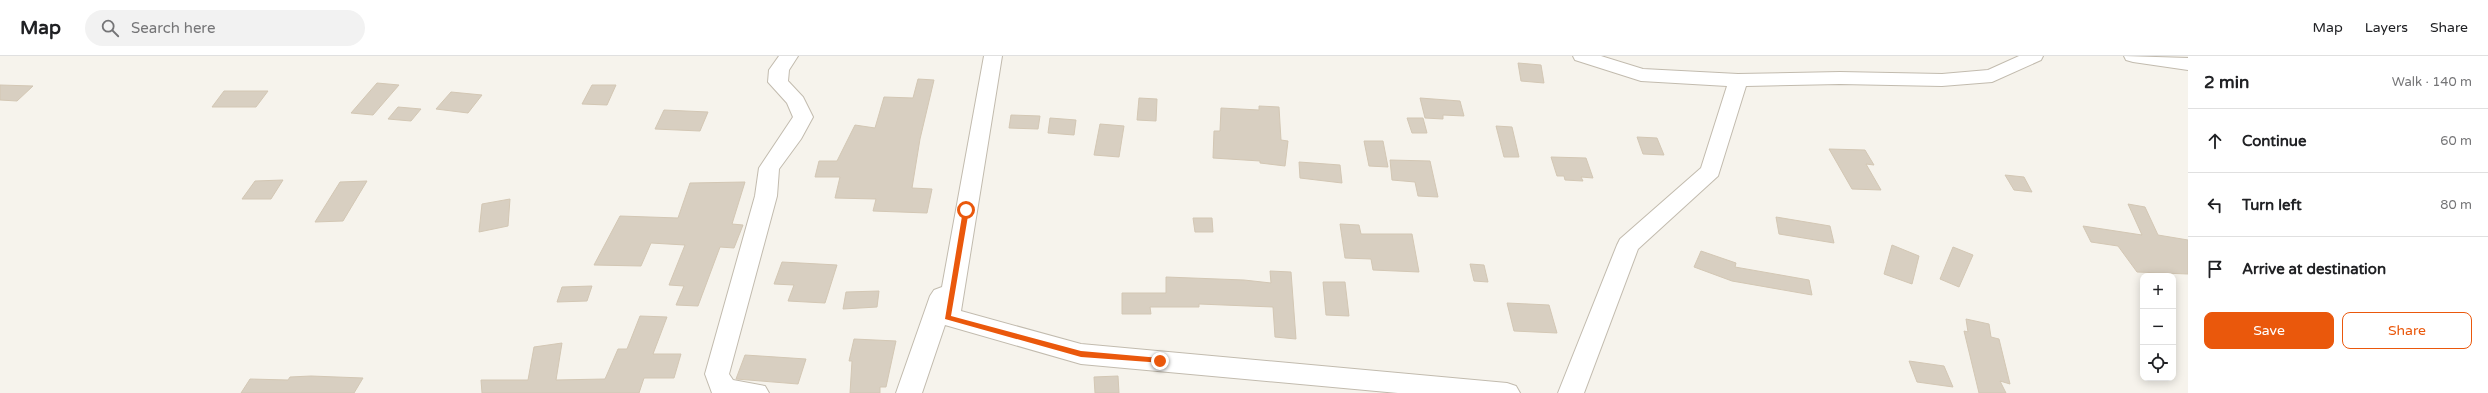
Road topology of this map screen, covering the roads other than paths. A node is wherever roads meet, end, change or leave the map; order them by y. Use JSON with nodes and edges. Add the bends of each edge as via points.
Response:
{"nodes":[{"id":1,"x":789,"y":56,"type":"edge"},
{"id":2,"x":984,"y":56,"type":"edge"},
{"id":3,"x":993,"y":56,"type":"edge"},
{"id":4,"x":1582,"y":56,"type":"edge"},
{"id":5,"x":2034,"y":56,"type":"edge"},
{"id":6,"x":2133,"y":56,"type":"edge"},
{"id":7,"x":2188,"y":64,"type":"edge"},
{"id":8,"x":1738,"y":80,"type":"junction"},
{"id":9,"x":756,"y":393,"type":"edge"},
{"id":10,"x":909,"y":393,"type":"edge"},
{"id":11,"x":1507,"y":393,"type":"edge"},
{"id":12,"x":1571,"y":393,"type":"edge"}],
"edges":[{"from":1,"to":9,"type":"street","via":[[779,70],[778,82],[796,101],[803,117],[769,168],[766,196],[717,374],[720,386],[730,390]]},
{"from":2,"to":10,"type":"street","via":[[938,313]]},
{"from":3,"to":11,"type":"street","via":[[948,317],[1081,354]]},
{"from":4,"to":8,"type":"street","via":[[1641,74]]},
{"from":5,"to":8,"type":"street","via":[[1992,76],[1974,79]]},
{"from":6,"to":7,"type":"street"},
{"from":8,"to":12,"type":"street","via":[[1711,171],[1628,245]]}]}
